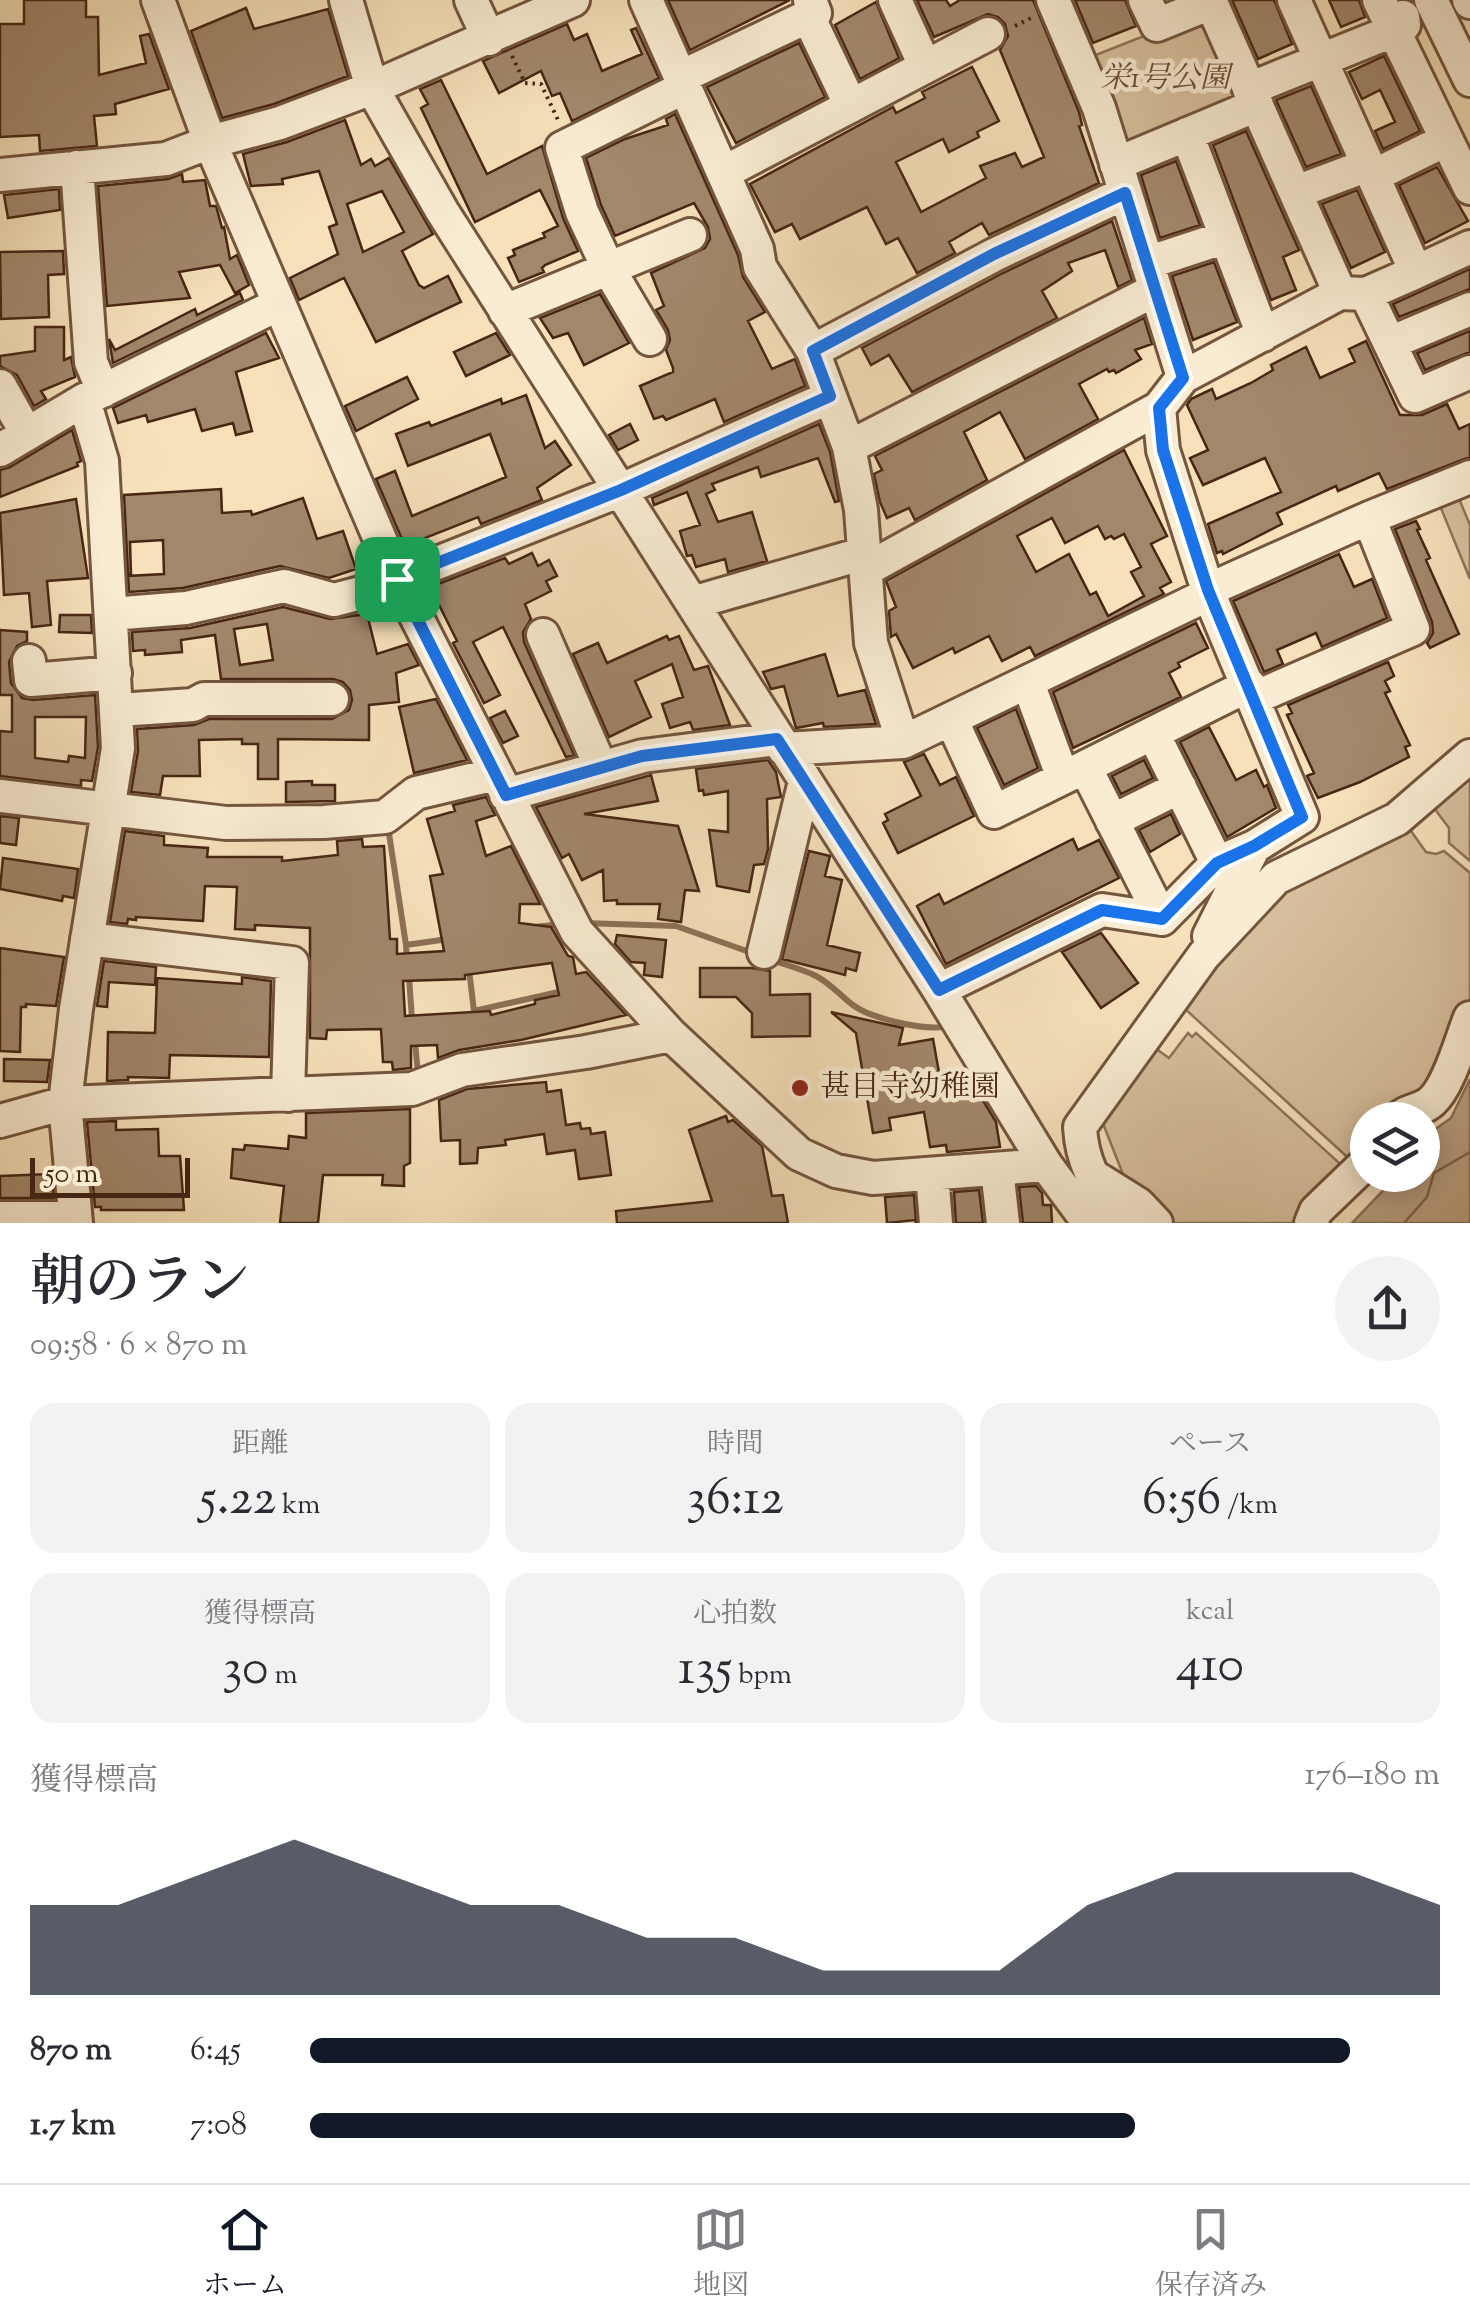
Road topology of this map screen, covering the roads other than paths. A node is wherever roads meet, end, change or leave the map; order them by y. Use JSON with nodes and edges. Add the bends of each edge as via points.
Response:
{"nodes":[{"id":1,"x":158,"y":0,"type":"edge"},
{"id":2,"x":346,"y":0,"type":"edge"},
{"id":3,"x":471,"y":0,"type":"edge"},
{"id":4,"x":573,"y":0,"type":"edge"},
{"id":5,"x":646,"y":0,"type":"edge"},
{"id":6,"x":895,"y":0,"type":"edge"},
{"id":7,"x":1145,"y":0,"type":"edge"},
{"id":8,"x":1294,"y":0,"type":"edge"},
{"id":9,"x":1379,"y":0,"type":"edge"},
{"id":10,"x":1431,"y":0,"type":"edge"},
{"id":11,"x":1210,"y":2,"type":"edge"},
{"id":12,"x":1054,"y":3,"type":"edge"},
{"id":13,"x":809,"y":8,"type":"edge"},
{"id":14,"x":1396,"y":16,"type":"edge"},
{"id":15,"x":988,"y":34,"type":"road end"},
{"id":16,"x":495,"y":36,"type":"junction"},
{"id":17,"x":1321,"y":60,"type":"junction"},
{"id":18,"x":924,"y":66,"type":"junction"},
{"id":19,"x":1470,"y":80,"type":"edge"},
{"id":20,"x":683,"y":82,"type":"junction"},
{"id":21,"x":372,"y":88,"type":"junction"},
{"id":22,"x":1253,"y":97,"type":"junction"},
{"id":23,"x":851,"y":106,"type":"junction"},
{"id":24,"x":1187,"y":134,"type":"junction"},
{"id":25,"x":1446,"y":140,"type":"junction"},
{"id":26,"x":210,"y":142,"type":"junction"},
{"id":27,"x":77,"y":168,"type":"junction"},
{"id":28,"x":1370,"y":170,"type":"junction"},
{"id":29,"x":723,"y":173,"type":"junction"},
{"id":30,"x":0,"y":175,"type":"edge"},
{"id":31,"x":1120,"y":178,"type":"junction"},
{"id":32,"x":1470,"y":188,"type":"edge"},
{"id":33,"x":1296,"y":192,"type":"junction"},
{"id":34,"x":690,"y":235,"type":"dead end"},
{"id":35,"x":1226,"y":237,"type":"junction"},
{"id":36,"x":1470,"y":246,"type":"edge"},
{"id":37,"x":620,"y":264,"type":"junction"},
{"id":38,"x":1416,"y":272,"type":"junction"},
{"id":39,"x":1151,"y":276,"type":"junction"},
{"id":40,"x":1354,"y":293,"type":"junction"},
{"id":41,"x":277,"y":305,"type":"junction"},
{"id":42,"x":1470,"y":309,"type":"edge"},
{"id":43,"x":505,"y":312,"type":"junction"},
{"id":44,"x":1263,"y":335,"type":"junction"},
{"id":45,"x":650,"y":339,"type":"dead end"},
{"id":46,"x":1390,"y":343,"type":"junction"},
{"id":47,"x":813,"y":351,"type":"junction"},
{"id":48,"x":1470,"y":372,"type":"edge"},
{"id":49,"x":1183,"y":378,"type":"junction"},
{"id":50,"x":0,"y":386,"type":"edge"},
{"id":51,"x":94,"y":396,"type":"junction"},
{"id":52,"x":830,"y":396,"type":"junction"},
{"id":53,"x":1159,"y":408,"type":"junction"},
{"id":54,"x":14,"y":442,"type":"edge"},
{"id":55,"x":849,"y":447,"type":"junction"},
{"id":56,"x":1470,"y":477,"type":"edge"},
{"id":57,"x":621,"y":490,"type":"junction"},
{"id":58,"x":1370,"y":518,"type":"junction"},
{"id":59,"x":866,"y":561,"type":"junction"},
{"id":60,"x":398,"y":581,"type":"junction"},
{"id":61,"x":1209,"y":592,"type":"junction"},
{"id":62,"x":692,"y":603,"type":"junction"},
{"id":63,"x":112,"y":614,"type":"junction"},
{"id":64,"x":543,"y":635,"type":"dead end"},
{"id":65,"x":30,"y":661,"type":"dead end"},
{"id":66,"x":115,"y":672,"type":"junction"},
{"id":67,"x":1028,"y":683,"type":"junction"},
{"id":68,"x":1251,"y":692,"type":"junction"},
{"id":69,"x":332,"y":699,"type":"dead end"},
{"id":70,"x":118,"y":710,"type":"junction"},
{"id":71,"x":952,"y":720,"type":"junction"},
{"id":72,"x":1154,"y":732,"type":"junction"},
{"id":73,"x":904,"y":742,"type":"junction"},
{"id":74,"x":781,"y":744,"type":"junction"},
{"id":75,"x":1470,"y":756,"type":"edge"},
{"id":76,"x":601,"y":768,"type":"junction"},
{"id":77,"x":1074,"y":772,"type":"junction"},
{"id":78,"x":804,"y":781,"type":"junction"},
{"id":79,"x":501,"y":784,"type":"junction"},
{"id":80,"x":1180,"y":786,"type":"junction"},
{"id":81,"x":0,"y":796,"type":"edge"},
{"id":82,"x":106,"y":807,"type":"junction"},
{"id":83,"x":1112,"y":821,"type":"junction"},
{"id":84,"x":1254,"y":846,"type":"junction"},
{"id":85,"x":1217,"y":863,"type":"junction"},
{"id":86,"x":1162,"y":919,"type":"junction"},
{"id":87,"x":87,"y":940,"type":"junction"},
{"id":88,"x":764,"y":952,"type":"dead end"},
{"id":89,"x":1204,"y":955,"type":"junction"},
{"id":90,"x":939,"y":990,"type":"junction"},
{"id":91,"x":1470,"y":1018,"type":"edge"},
{"id":92,"x":671,"y":1035,"type":"junction"},
{"id":93,"x":288,"y":1095,"type":"junction"},
{"id":94,"x":65,"y":1102,"type":"junction"},
{"id":95,"x":1432,"y":1102,"type":"edge"},
{"id":96,"x":0,"y":1122,"type":"edge"},
{"id":97,"x":1046,"y":1165,"type":"junction"},
{"id":98,"x":997,"y":1169,"type":"junction"},
{"id":99,"x":932,"y":1174,"type":"junction"},
{"id":100,"x":1090,"y":1174,"type":"junction"},
{"id":101,"x":1350,"y":1178,"type":"edge"},
{"id":102,"x":0,"y":1218,"type":"edge"},
{"id":103,"x":83,"y":1221,"type":"edge"},
{"id":104,"x":936,"y":1223,"type":"edge"},
{"id":105,"x":1003,"y":1223,"type":"edge"},
{"id":106,"x":1089,"y":1223,"type":"edge"},
{"id":107,"x":1122,"y":1223,"type":"edge"},
{"id":108,"x":1156,"y":1223,"type":"edge"},
{"id":109,"x":1311,"y":1223,"type":"edge"}],
"edges":[{"from":1,"to":26,"type":"street"},
{"from":2,"to":21,"type":"street"},
{"from":3,"to":16,"type":"street"},
{"from":4,"to":16,"type":"street"},
{"from":5,"to":20,"type":"street"},
{"from":6,"to":18,"type":"street"},
{"from":7,"to":11,"type":"street","via":[[1157,25]]},
{"from":8,"to":17,"type":"street"},
{"from":9,"to":14,"type":"street"},
{"from":10,"to":19,"type":"street"},
{"from":11,"to":22,"type":"street"},
{"from":12,"to":31,"type":"street","via":[[1099,108]]},
{"from":13,"to":20,"type":"street"},
{"from":13,"to":23,"type":"street"},
{"from":14,"to":17,"type":"street"},
{"from":14,"to":25,"type":"street"},
{"from":15,"to":18,"type":"street"},
{"from":16,"to":21,"type":"street"},
{"from":17,"to":22,"type":"street"},
{"from":17,"to":28,"type":"street"},
{"from":18,"to":23,"type":"street"},
{"from":20,"to":29,"type":"street"},
{"from":20,"to":37,"type":"street","via":[[562,148],[582,212]]},
{"from":21,"to":26,"type":"street"},
{"from":21,"to":43,"type":"street"},
{"from":22,"to":24,"type":"street"},
{"from":22,"to":33,"type":"street"},
{"from":23,"to":29,"type":"street"},
{"from":24,"to":31,"type":"street"},
{"from":24,"to":35,"type":"street"},
{"from":25,"to":28,"type":"street"},
{"from":25,"to":32,"type":"street"},
{"from":26,"to":27,"type":"street","via":[[166,158]]},
{"from":26,"to":41,"type":"street"},
{"from":27,"to":30,"type":"street"},
{"from":27,"to":51,"type":"street"},
{"from":28,"to":33,"type":"street"},
{"from":28,"to":38,"type":"street"},
{"from":29,"to":47,"type":"street","via":[[760,266]]},
{"from":31,"to":39,"type":"street"},
{"from":31,"to":47,"type":"street"},
{"from":33,"to":40,"type":"street"},
{"from":34,"to":37,"type":"street"},
{"from":35,"to":39,"type":"street"},
{"from":35,"to":44,"type":"street"},
{"from":36,"to":38,"type":"street"},
{"from":37,"to":43,"type":"street"},
{"from":37,"to":45,"type":"street"},
{"from":38,"to":40,"type":"street"},
{"from":39,"to":49,"type":"street"},
{"from":39,"to":55,"type":"street"},
{"from":40,"to":44,"type":"street"},
{"from":40,"to":46,"type":"street"},
{"from":41,"to":51,"type":"street"},
{"from":41,"to":60,"type":"street"},
{"from":42,"to":46,"type":"street"},
{"from":43,"to":57,"type":"street"},
{"from":44,"to":49,"type":"street"},
{"from":46,"to":48,"type":"street","via":[[1416,396]]},
{"from":47,"to":52,"type":"street"},
{"from":49,"to":53,"type":"street"},
{"from":50,"to":54,"type":"street"},
{"from":51,"to":54,"type":"street"},
{"from":51,"to":63,"type":"street"},
{"from":52,"to":55,"type":"street"},
{"from":52,"to":57,"type":"street"},
{"from":53,"to":59,"type":"street"},
{"from":53,"to":61,"type":"street","via":[[1163,450]]},
{"from":55,"to":59,"type":"street"},
{"from":56,"to":58,"type":"street"},
{"from":57,"to":60,"type":"street"},
{"from":57,"to":62,"type":"street"},
{"from":58,"to":61,"type":"street"},
{"from":58,"to":68,"type":"street","via":[[1413,629]]},
{"from":59,"to":62,"type":"street"},
{"from":59,"to":73,"type":"street","via":[[871,643]]},
{"from":60,"to":63,"type":"street","via":[[334,600],[284,586],[186,608]]},
{"from":60,"to":79,"type":"street"},
{"from":61,"to":67,"type":"street"},
{"from":61,"to":68,"type":"street"},
{"from":62,"to":74,"type":"street"},
{"from":63,"to":66,"type":"street"},
{"from":64,"to":76,"type":"street"},
{"from":65,"to":66,"type":"street","via":[[30,680]]},
{"from":66,"to":70,"type":"street"},
{"from":67,"to":71,"type":"street"},
{"from":67,"to":77,"type":"street"},
{"from":68,"to":72,"type":"street"},
{"from":68,"to":84,"type":"street","via":[[1302,817]]},
{"from":69,"to":70,"type":"street","via":[[204,700]]},
{"from":70,"to":82,"type":"street"},
{"from":71,"to":73,"type":"street"},
{"from":71,"to":77,"type":"street","via":[[994,812]]},
{"from":72,"to":77,"type":"street"},
{"from":72,"to":80,"type":"street"},
{"from":73,"to":74,"type":"street"},
{"from":74,"to":76,"type":"street","via":[[642,756]]},
{"from":74,"to":78,"type":"street"},
{"from":75,"to":89,"type":"street","via":[[1396,819],[1276,878]]},
{"from":76,"to":79,"type":"street"},
{"from":77,"to":83,"type":"street"},
{"from":78,"to":88,"type":"street"},
{"from":78,"to":90,"type":"street"},
{"from":79,"to":82,"type":"street","via":[[416,793],[385,816],[324,822],[226,823]]},
{"from":79,"to":92,"type":"street","via":[[570,922]]},
{"from":80,"to":83,"type":"street"},
{"from":80,"to":85,"type":"street"},
{"from":81,"to":82,"type":"street"},
{"from":82,"to":87,"type":"street"},
{"from":83,"to":86,"type":"street"},
{"from":84,"to":85,"type":"street"},
{"from":84,"to":89,"type":"street"},
{"from":85,"to":86,"type":"street"},
{"from":86,"to":90,"type":"street","via":[[1102,910]]},
{"from":87,"to":93,"type":"street","via":[[292,964]]},
{"from":87,"to":94,"type":"street"},
{"from":89,"to":100,"type":"street","via":[[1080,1126]]},
{"from":90,"to":97,"type":"street"},
{"from":91,"to":95,"type":"street"},
{"from":92,"to":93,"type":"street","via":[[462,1070],[412,1089]]},
{"from":92,"to":99,"type":"street","via":[[799,1154],[873,1178]]},
{"from":93,"to":94,"type":"street"},
{"from":94,"to":96,"type":"street"},
{"from":94,"to":103,"type":"street"},
{"from":97,"to":98,"type":"street"},
{"from":97,"to":106,"type":"street"},
{"from":98,"to":99,"type":"street"},
{"from":98,"to":105,"type":"street"},
{"from":99,"to":104,"type":"street"},
{"from":100,"to":107,"type":"street"},
{"from":100,"to":108,"type":"street"},
{"from":101,"to":109,"type":"street"},
{"from":102,"to":103,"type":"street"}]}
